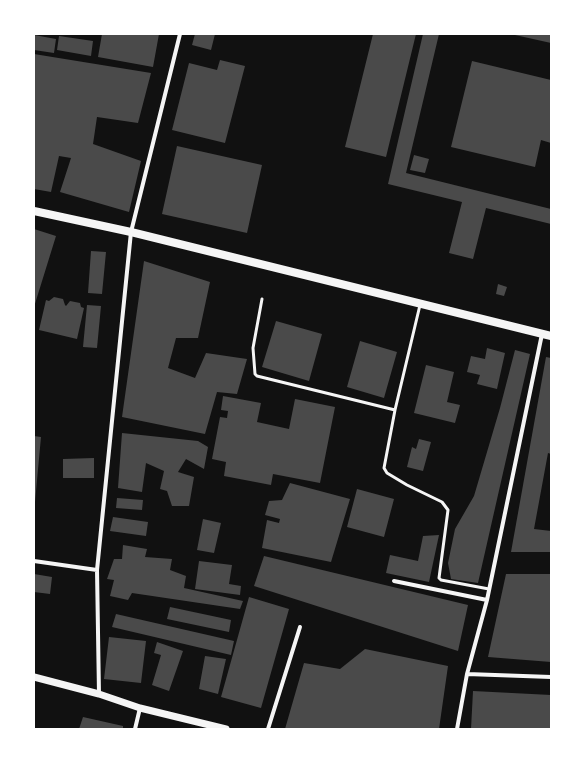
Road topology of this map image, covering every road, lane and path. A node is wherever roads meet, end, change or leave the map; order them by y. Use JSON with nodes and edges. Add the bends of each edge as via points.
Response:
{"nodes":[{"id":1,"x":180,"y":34,"type":"edge"},
{"id":2,"x":34,"y":211,"type":"edge"},
{"id":3,"x":131,"y":232,"type":"junction"},
{"id":4,"x":262,"y":299,"type":"dead end"},
{"id":5,"x":421,"y":304,"type":"junction"},
{"id":6,"x":542,"y":334,"type":"junction"},
{"id":7,"x":551,"y":336,"type":"edge"},
{"id":8,"x":395,"y":410,"type":"junction"},
{"id":9,"x":34,"y":561,"type":"edge"},
{"id":10,"x":97,"y":570,"type":"junction"},
{"id":11,"x":394,"y":581,"type":"dead end"},
{"id":12,"x":489,"y":589,"type":"junction"},
{"id":13,"x":487,"y":600,"type":"junction"},
{"id":14,"x":300,"y":628,"type":"dead end"},
{"id":15,"x":467,"y":674,"type":"junction"},
{"id":16,"x":34,"y":677,"type":"edge"},
{"id":17,"x":551,"y":677,"type":"edge"},
{"id":18,"x":99,"y":694,"type":"junction"},
{"id":19,"x":140,"y":708,"type":"junction"},
{"id":20,"x":135,"y":729,"type":"edge"},
{"id":21,"x":226,"y":729,"type":"edge"},
{"id":22,"x":268,"y":729,"type":"edge"},
{"id":23,"x":457,"y":729,"type":"edge"}],
"edges":[{"from":1,"to":3,"type":"street"},
{"from":2,"to":3,"type":"main road"},
{"from":3,"to":5,"type":"main road"},
{"from":3,"to":10,"type":"street"},
{"from":4,"to":8,"type":"lane","via":[[253,348],[257,376]]},
{"from":5,"to":6,"type":"main road"},
{"from":5,"to":8,"type":"lane"},
{"from":6,"to":7,"type":"main road"},
{"from":6,"to":12,"type":"street"},
{"from":8,"to":12,"type":"lane","via":[[384,468],[387,473],[407,485],[442,502],[448,510],[438,578]]},
{"from":9,"to":10,"type":"street"},
{"from":10,"to":18,"type":"street"},
{"from":11,"to":13,"type":"street"},
{"from":12,"to":13,"type":"street"},
{"from":13,"to":15,"type":"street"},
{"from":14,"to":22,"type":"street"},
{"from":15,"to":17,"type":"street"},
{"from":15,"to":23,"type":"street"},
{"from":16,"to":18,"type":"street"},
{"from":18,"to":19,"type":"street"},
{"from":19,"to":20,"type":"street"},
{"from":19,"to":21,"type":"street"}]}
